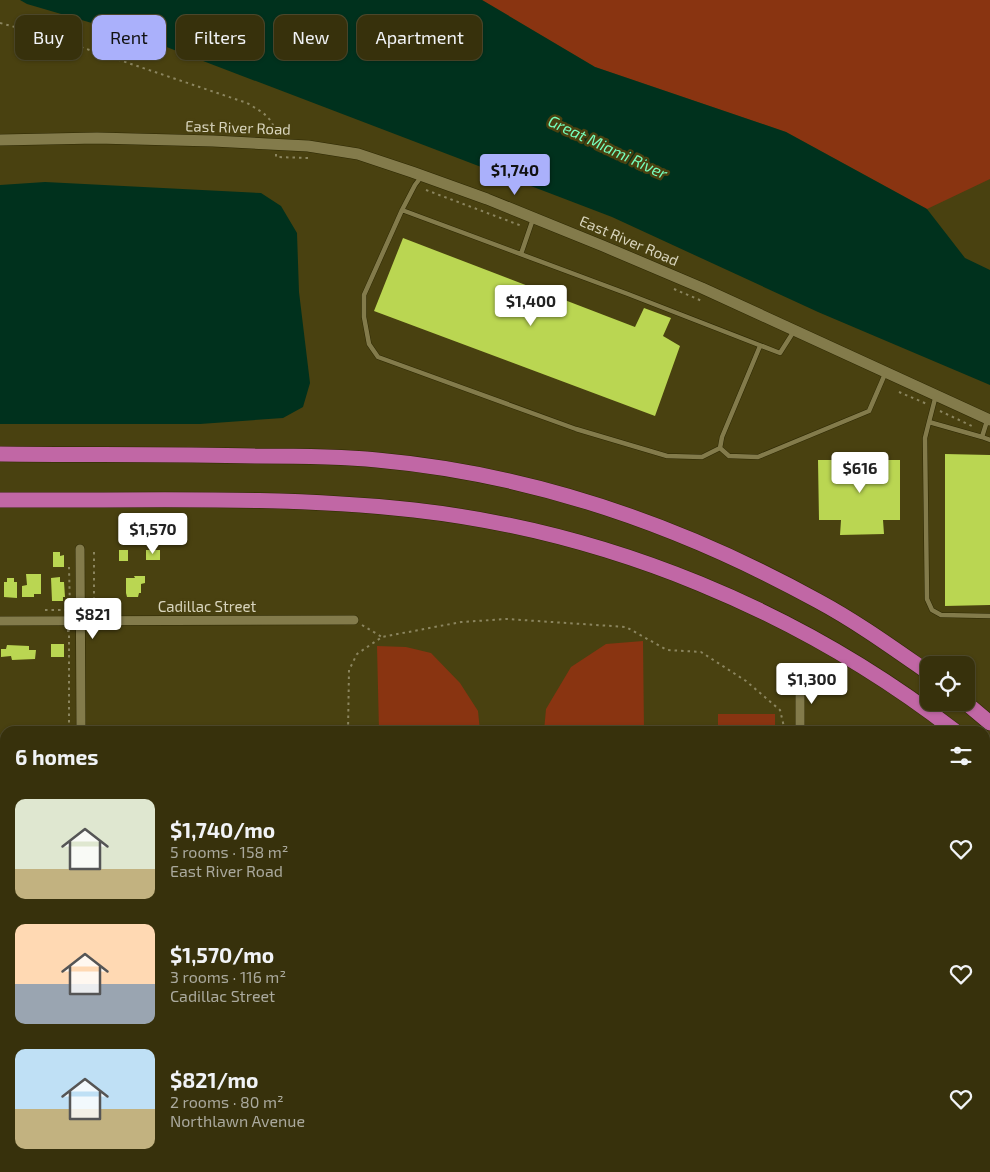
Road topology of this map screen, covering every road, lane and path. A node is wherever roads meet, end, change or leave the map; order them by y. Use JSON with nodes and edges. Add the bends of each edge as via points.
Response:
{"nodes":[{"id":1,"x":0,"y":23,"type":"edge"},
{"id":2,"x":0,"y":140,"type":"edge"},
{"id":3,"x":275,"y":144,"type":"junction"},
{"id":4,"x":310,"y":158,"type":"dead end"},
{"id":5,"x":423,"y":176,"type":"junction"},
{"id":6,"x":415,"y":186,"type":"junction"},
{"id":7,"x":402,"y":210,"type":"junction"},
{"id":8,"x":533,"y":217,"type":"junction"},
{"id":9,"x":530,"y":229,"type":"junction"},
{"id":10,"x":520,"y":254,"type":"junction"},
{"id":11,"x":670,"y":288,"type":"dead end"},
{"id":12,"x":707,"y":303,"type":"dead end"},
{"id":13,"x":794,"y":331,"type":"junction"},
{"id":14,"x":760,"y":346,"type":"junction"},
{"id":15,"x":883,"y":378,"type":"junction"},
{"id":16,"x":934,"y":401,"type":"junction"},
{"id":17,"x":989,"y":420,"type":"edge"},
{"id":18,"x":929,"y":422,"type":"junction"},
{"id":19,"x":984,"y":432,"type":"junction"},
{"id":20,"x":982,"y":437,"type":"junction"},
{"id":21,"x":990,"y":440,"type":"edge"},
{"id":22,"x":720,"y":448,"type":"junction"},
{"id":23,"x":0,"y":454,"type":"edge"},
{"id":24,"x":0,"y":500,"type":"edge"},
{"id":25,"x":80,"y":549,"type":"dead end"},
{"id":26,"x":94,"y":552,"type":"dead end"},
{"id":27,"x":69,"y":567,"type":"dead end"},
{"id":28,"x":42,"y":610,"type":"dead end"},
{"id":29,"x":94,"y":610,"type":"dead end"},
{"id":30,"x":990,"y":616,"type":"edge"},
{"id":31,"x":354,"y":620,"type":"joint"},
{"id":32,"x":0,"y":621,"type":"edge"},
{"id":33,"x":81,"y":622,"type":"junction"},
{"id":34,"x":59,"y":631,"type":"dead end"},
{"id":35,"x":382,"y":637,"type":"junction"},
{"id":36,"x":920,"y":667,"type":"edge"},
{"id":37,"x":800,"y":678,"type":"dead end"},
{"id":38,"x":975,"y":711,"type":"edge"},
{"id":39,"x":990,"y":724,"type":"edge"},
{"id":40,"x":69,"y":726,"type":"edge"},
{"id":41,"x":81,"y":726,"type":"edge"},
{"id":42,"x":348,"y":726,"type":"edge"},
{"id":43,"x":785,"y":726,"type":"edge"},
{"id":44,"x":800,"y":726,"type":"edge"},
{"id":45,"x":948,"y":726,"type":"edge"}],
"edges":[{"from":1,"to":3,"type":"path","via":[[247,103],[266,114],[274,127]]},
{"from":2,"to":3,"type":"street","name":"East River Road","via":[[97,138]]},
{"from":3,"to":4,"type":"path","via":[[276,156]]},
{"from":3,"to":5,"type":"street","name":"East River Road","via":[[358,154]]},
{"from":5,"to":6,"type":"lane"},
{"from":5,"to":8,"type":"street","name":"East River Road"},
{"from":6,"to":7,"type":"lane"},
{"from":6,"to":9,"type":"path"},
{"from":7,"to":10,"type":"lane"},
{"from":7,"to":22,"type":"lane","via":[[364,295],[369,344],[378,356],[576,429],[667,456],[702,457]]},
{"from":8,"to":9,"type":"lane"},
{"from":8,"to":13,"type":"street","name":"East River Road","via":[[702,288]]},
{"from":9,"to":10,"type":"lane"},
{"from":10,"to":14,"type":"lane"},
{"from":11,"to":12,"type":"path"},
{"from":13,"to":14,"type":"lane","via":[[780,353]]},
{"from":13,"to":15,"type":"street","name":"East River Road"},
{"from":14,"to":22,"type":"lane"},
{"from":15,"to":16,"type":"street","name":"East River Road"},
{"from":15,"to":16,"type":"path"},
{"from":15,"to":22,"type":"lane","via":[[869,410],[758,457],[729,456]]},
{"from":16,"to":17,"type":"street","name":"East River Road"},
{"from":16,"to":18,"type":"lane"},
{"from":16,"to":19,"type":"path"},
{"from":17,"to":19,"type":"lane"},
{"from":18,"to":20,"type":"lane"},
{"from":18,"to":30,"type":"lane","via":[[925,438],[927,599],[932,610],[942,615]]},
{"from":19,"to":20,"type":"lane"},
{"from":20,"to":21,"type":"lane"},
{"from":23,"to":36,"type":"highway","via":[[229,455],[376,460],[512,482],[639,519],[743,563],[849,619]]},
{"from":24,"to":45,"type":"highway","via":[[222,500],[327,504],[415,510],[532,530],[650,565],[766,614],[807,634],[895,687]]},
{"from":25,"to":33,"type":"street"},
{"from":26,"to":29,"type":"path"},
{"from":27,"to":28,"type":"path","via":[[70,608]]},
{"from":31,"to":33,"type":"street","name":"Cadillac Street"},
{"from":31,"to":35,"type":"path"},
{"from":32,"to":33,"type":"street","name":"Cadillac Street"},
{"from":33,"to":41,"type":"street"},
{"from":34,"to":40,"type":"path","via":[[69,632]]},
{"from":35,"to":42,"type":"path","via":[[357,654],[349,670]]},
{"from":35,"to":43,"type":"path","via":[[461,622],[507,619],[626,627],[667,650],[701,652],[746,681],[780,710]]},
{"from":37,"to":44,"type":"street"},
{"from":38,"to":39,"type":"highway"}]}
